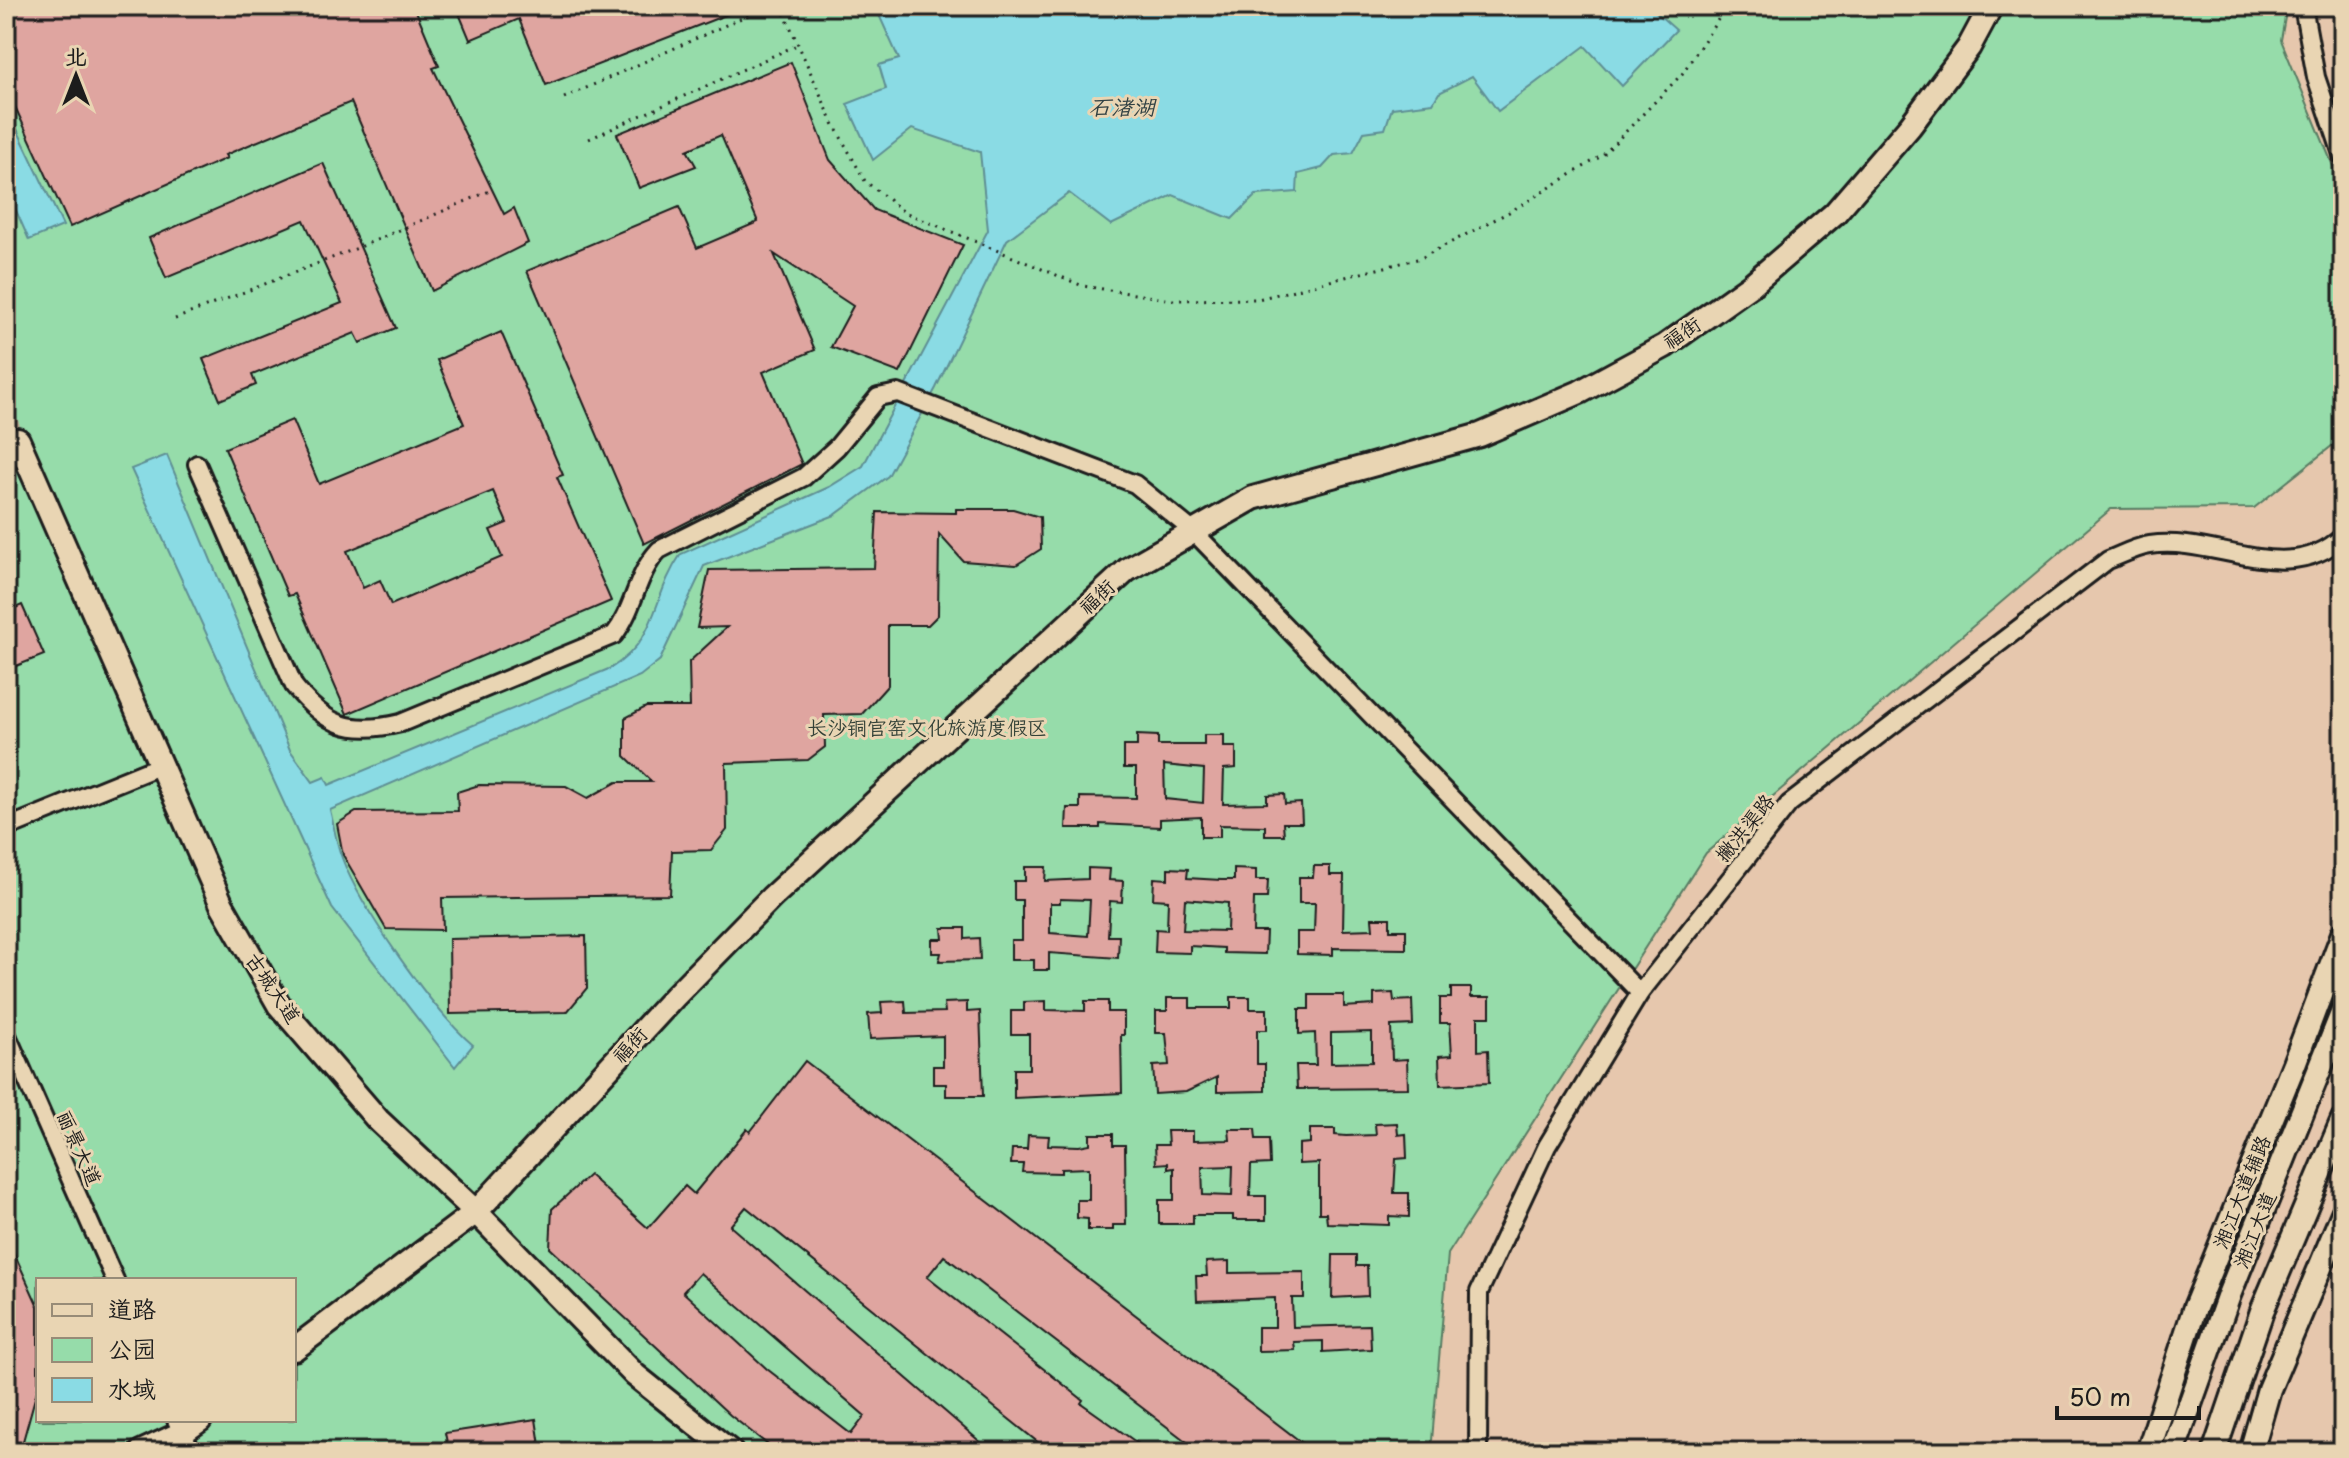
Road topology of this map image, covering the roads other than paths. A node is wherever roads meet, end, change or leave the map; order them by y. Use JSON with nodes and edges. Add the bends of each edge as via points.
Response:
{"nodes":[{"id":1,"x":1991,"y":6,"type":"edge"},
{"id":2,"x":2303,"y":6,"type":"edge"},
{"id":3,"x":2343,"y":157,"type":"edge"},
{"id":4,"x":18,"y":440,"type":"tunnel mouth"},
{"id":5,"x":197,"y":464,"type":"dead end"},
{"id":6,"x":1194,"y":532,"type":"junction"},
{"id":7,"x":2343,"y":536,"type":"edge"},
{"id":8,"x":159,"y":766,"type":"junction"},
{"id":9,"x":6,"y":828,"type":"edge"},
{"id":10,"x":2343,"y":934,"type":"edge"},
{"id":11,"x":1640,"y":993,"type":"junction"},
{"id":12,"x":2343,"y":1011,"type":"edge"},
{"id":13,"x":6,"y":1033,"type":"edge"},
{"id":14,"x":2343,"y":1119,"type":"edge"},
{"id":15,"x":476,"y":1212,"type":"junction"},
{"id":16,"x":2343,"y":1213,"type":"edge"},
{"id":17,"x":114,"y":1278,"type":"edge"},
{"id":18,"x":296,"y":1347,"type":"edge"},
{"id":19,"x":187,"y":1431,"type":"edge"},
{"id":20,"x":141,"y":1452,"type":"edge"},
{"id":21,"x":731,"y":1452,"type":"edge"},
{"id":22,"x":1478,"y":1452,"type":"edge"},
{"id":23,"x":2148,"y":1452,"type":"edge"},
{"id":24,"x":2173,"y":1452,"type":"edge"},
{"id":25,"x":2214,"y":1452,"type":"edge"},
{"id":26,"x":2251,"y":1452,"type":"edge"}],
"edges":[{"from":1,"to":6,"type":"street","name":"福街","via":[[1969,47],[1910,126],[1835,213],[1751,285],[1665,346],[1580,392],[1480,435],[1253,498]]},
{"from":2,"to":3,"type":"street","via":[[2316,77]]},
{"from":4,"to":8,"type":"street","name":"古城大道"},
{"from":5,"to":6,"type":"street","via":[[294,686],[328,719],[373,730],[614,635],[628,617],[646,564],[659,550],[804,477],[878,397],[898,393],[1135,484]]},
{"from":6,"to":11,"type":"street"},
{"from":6,"to":15,"type":"street","name":"福街","via":[[1127,570],[772,897]]},
{"from":7,"to":11,"type":"street","name":"撇洪渠路","via":[[2333,546],[2282,562],[2150,545],[2108,560],[1789,804]]},
{"from":8,"to":9,"type":"street"},
{"from":8,"to":15,"type":"street","name":"古城大道","via":[[222,905],[279,1005],[378,1120]]},
{"from":10,"to":23,"type":"street","name":"湘江大道辅路","via":[[2194,1310]]},
{"from":11,"to":22,"type":"street","name":"撇洪渠路","via":[[1547,1146],[1479,1292]]},
{"from":12,"to":24,"type":"street","name":"湘江大道","via":[[2229,1295]]},
{"from":13,"to":17,"type":"street","name":"丽景大道"},
{"from":14,"to":25,"type":"street","name":"湘江大道","via":[[2262,1311]]},
{"from":15,"to":18,"type":"street","name":"福街"},
{"from":15,"to":21,"type":"street","name":"古城大道","via":[[635,1375]]},
{"from":16,"to":26,"type":"street","via":[[2269,1389]]},
{"from":19,"to":20,"type":"street"}]}
